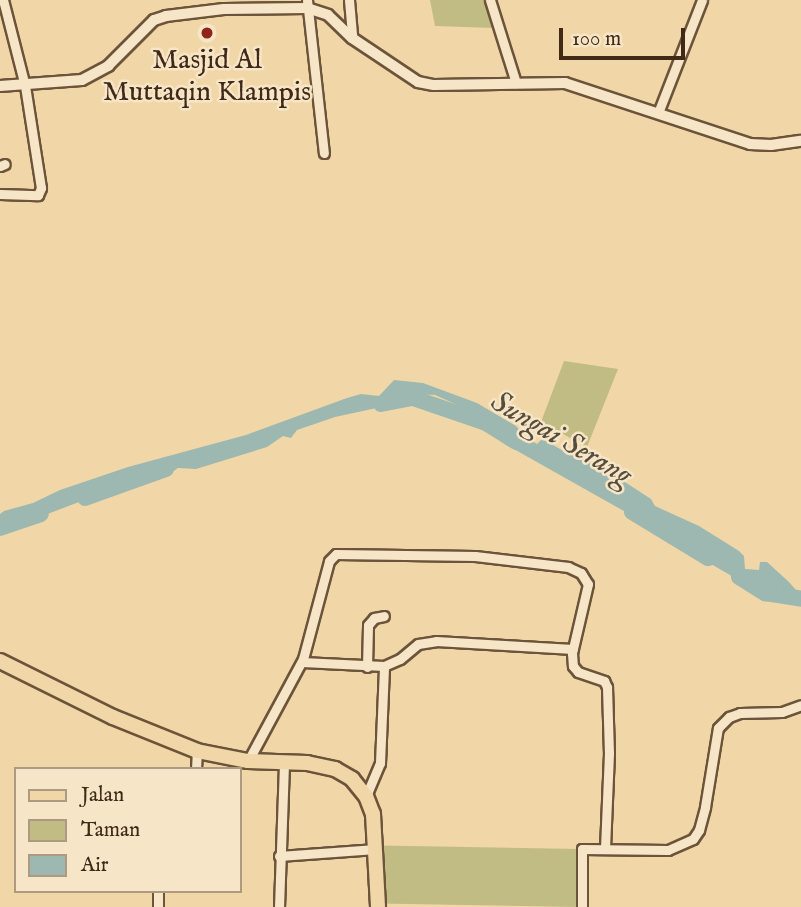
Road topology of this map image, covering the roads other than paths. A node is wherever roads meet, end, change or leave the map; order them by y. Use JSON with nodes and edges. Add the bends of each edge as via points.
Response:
{"nodes":[{"id":1,"x":4,"y":0,"type":"edge"},
{"id":2,"x":349,"y":0,"type":"edge"},
{"id":3,"x":489,"y":0,"type":"edge"},
{"id":4,"x":702,"y":0,"type":"edge"},
{"id":5,"x":307,"y":4,"type":"edge"},
{"id":6,"x":352,"y":38,"type":"junction"},
{"id":7,"x":516,"y":83,"type":"junction"},
{"id":8,"x":0,"y":86,"type":"edge"},
{"id":9,"x":25,"y":86,"type":"junction"},
{"id":10,"x":658,"y":113,"type":"junction"},
{"id":11,"x":801,"y":141,"type":"edge"},
{"id":12,"x":324,"y":153,"type":"dead end"},
{"id":13,"x":0,"y":194,"type":"edge"},
{"id":14,"x":384,"y":617,"type":"dead end"},
{"id":15,"x":573,"y":649,"type":"junction"},
{"id":16,"x":0,"y":661,"type":"edge"},
{"id":17,"x":302,"y":662,"type":"junction"},
{"id":18,"x":384,"y":666,"type":"junction"},
{"id":19,"x":367,"y":667,"type":"junction"},
{"id":20,"x":801,"y":705,"type":"edge"},
{"id":21,"x":197,"y":751,"type":"junction"},
{"id":22,"x":248,"y":761,"type":"junction"},
{"id":23,"x":284,"y":762,"type":"junction"},
{"id":24,"x":197,"y":767,"type":"edge"},
{"id":25,"x":366,"y":796,"type":"junction"},
{"id":26,"x":376,"y":849,"type":"junction"},
{"id":27,"x":605,"y":849,"type":"junction"},
{"id":28,"x":279,"y":856,"type":"junction"},
{"id":29,"x":279,"y":907,"type":"edge"},
{"id":30,"x":378,"y":907,"type":"edge"},
{"id":31,"x":582,"y":907,"type":"edge"}],
"edges":[{"from":1,"to":9,"type":"street"},
{"from":2,"to":6,"type":"street"},
{"from":3,"to":7,"type":"street"},
{"from":4,"to":10,"type":"street"},
{"from":5,"to":6,"type":"street","via":[[328,15]]},
{"from":5,"to":9,"type":"street","via":[[166,16],[154,20],[108,66],[82,80]]},
{"from":5,"to":12,"type":"street"},
{"from":6,"to":7,"type":"street","via":[[418,82]]},
{"from":7,"to":10,"type":"street","via":[[565,83]]},
{"from":8,"to":9,"type":"street"},
{"from":9,"to":13,"type":"street","via":[[41,193]]},
{"from":10,"to":11,"type":"street","via":[[750,144]]},
{"from":14,"to":19,"type":"street","via":[[374,618],[368,625]]},
{"from":15,"to":17,"type":"street","via":[[587,584],[581,573],[568,567],[475,556],[348,552],[336,554],[330,561]]},
{"from":15,"to":18,"type":"street","via":[[429,641]]},
{"from":15,"to":27,"type":"street","via":[[575,670],[604,681],[607,687]]},
{"from":16,"to":21,"type":"main road","via":[[113,717]]},
{"from":17,"to":19,"type":"street"},
{"from":17,"to":22,"type":"street"},
{"from":18,"to":19,"type":"street"},
{"from":18,"to":25,"type":"street","via":[[380,762]]},
{"from":20,"to":27,"type":"street","via":[[782,712],[740,713],[718,728],[705,807],[693,839],[668,850]]},
{"from":21,"to":22,"type":"main road"},
{"from":21,"to":24,"type":"street"},
{"from":22,"to":23,"type":"main road"},
{"from":23,"to":25,"type":"main road","via":[[335,769],[352,779]]},
{"from":23,"to":28,"type":"street"},
{"from":25,"to":26,"type":"main road","via":[[373,814]]},
{"from":26,"to":28,"type":"street"},
{"from":26,"to":30,"type":"main road"},
{"from":27,"to":31,"type":"street","via":[[582,850]]},
{"from":28,"to":29,"type":"street"}]}
